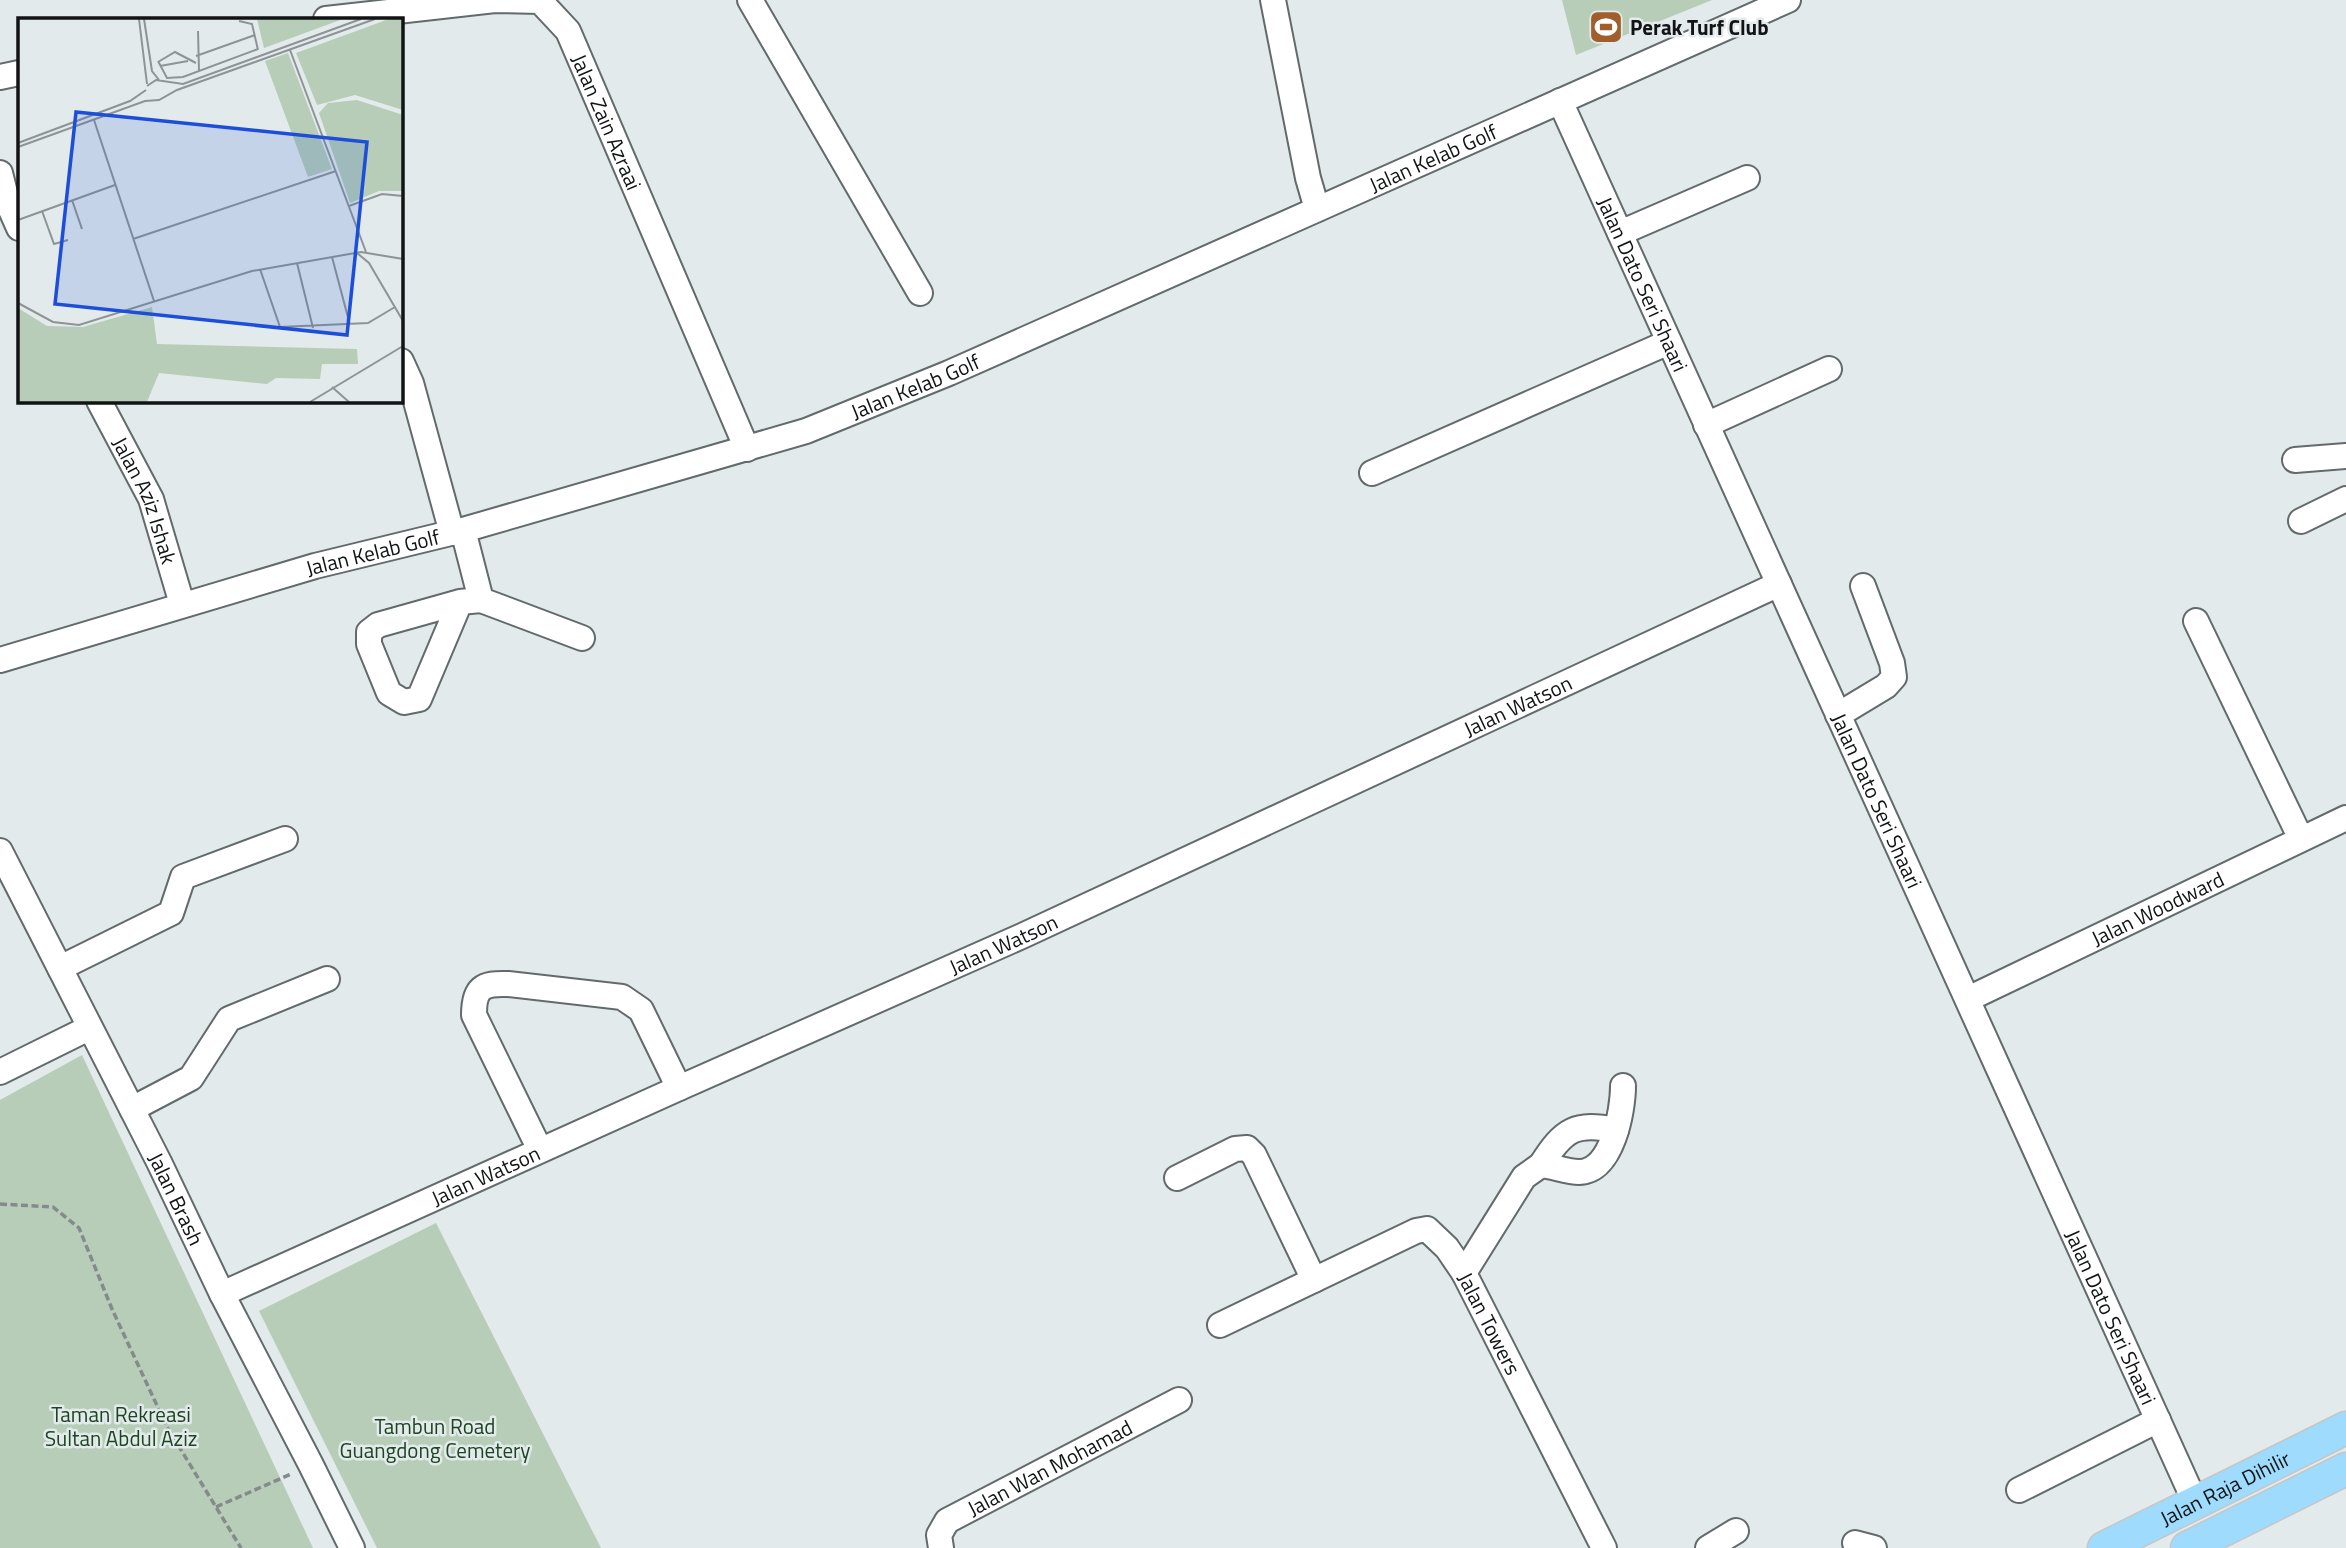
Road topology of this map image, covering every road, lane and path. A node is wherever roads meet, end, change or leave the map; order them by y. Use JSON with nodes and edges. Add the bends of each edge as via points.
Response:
{"nodes":[{"id":1,"x":750,"y":0,"type":"edge"},
{"id":2,"x":1273,"y":0,"type":"edge"},
{"id":3,"x":1788,"y":0,"type":"edge"},
{"id":4,"x":336,"y":18,"type":"edge"},
{"id":5,"x":18,"y":73,"type":"edge"},
{"id":6,"x":0,"y":77,"type":"edge"},
{"id":7,"x":1560,"y":101,"type":"junction"},
{"id":8,"x":0,"y":173,"type":"edge"},
{"id":9,"x":1747,"y":178,"type":"dead end"},
{"id":10,"x":1317,"y":209,"type":"junction"},
{"id":11,"x":18,"y":226,"type":"edge"},
{"id":12,"x":1619,"y":233,"type":"junction"},
{"id":13,"x":920,"y":293,"type":"dead end"},
{"id":14,"x":1669,"y":342,"type":"junction"},
{"id":15,"x":402,"y":363,"type":"edge"},
{"id":16,"x":1829,"y":369,"type":"dead end"},
{"id":17,"x":100,"y":402,"type":"edge"},
{"id":18,"x":1706,"y":425,"type":"junction"},
{"id":19,"x":747,"y":449,"type":"junction"},
{"id":20,"x":2346,"y":456,"type":"edge"},
{"id":21,"x":2295,"y":460,"type":"dead end"},
{"id":22,"x":1372,"y":473,"type":"dead end"},
{"id":23,"x":2346,"y":499,"type":"edge"},
{"id":24,"x":2301,"y":521,"type":"dead end"},
{"id":25,"x":457,"y":532,"type":"junction"},
{"id":26,"x":1779,"y":584,"type":"junction"},
{"id":27,"x":1863,"y":586,"type":"dead end"},
{"id":28,"x":182,"y":604,"type":"junction"},
{"id":29,"x":2196,"y":621,"type":"dead end"},
{"id":30,"x":582,"y":638,"type":"dead end"},
{"id":31,"x":0,"y":660,"type":"edge"},
{"id":32,"x":1838,"y":715,"type":"junction"},
{"id":33,"x":2346,"y":818,"type":"edge"},
{"id":34,"x":285,"y":839,"type":"dead end"},
{"id":35,"x":2301,"y":839,"type":"junction"},
{"id":36,"x":0,"y":851,"type":"edge"},
{"id":37,"x":60,"y":968,"type":"junction"},
{"id":38,"x":327,"y":979,"type":"dead end"},
{"id":39,"x":1968,"y":999,"type":"junction"},
{"id":40,"x":89,"y":1028,"type":"junction"},
{"id":41,"x":0,"y":1072,"type":"edge"},
{"id":42,"x":1623,"y":1086,"type":"dead end"},
{"id":43,"x":679,"y":1088,"type":"junction"},
{"id":44,"x":132,"y":1110,"type":"junction"},
{"id":45,"x":1616,"y":1130,"type":"junction"},
{"id":46,"x":540,"y":1150,"type":"junction"},
{"id":47,"x":1541,"y":1165,"type":"junction"},
{"id":48,"x":1177,"y":1178,"type":"dead end"},
{"id":49,"x":0,"y":1204,"type":"edge"},
{"id":50,"x":1464,"y":1273,"type":"junction"},
{"id":51,"x":1314,"y":1280,"type":"junction"},
{"id":52,"x":222,"y":1294,"type":"junction"},
{"id":53,"x":1220,"y":1325,"type":"dead end"},
{"id":54,"x":1179,"y":1400,"type":"dead end"},
{"id":55,"x":2158,"y":1420,"type":"junction"},
{"id":56,"x":2346,"y":1428,"type":"edge"},
{"id":57,"x":311,"y":1465,"type":"junction"},
{"id":58,"x":2346,"y":1469,"type":"edge"},
{"id":59,"x":2019,"y":1490,"type":"dead end"},
{"id":60,"x":2195,"y":1502,"type":"junction"},
{"id":61,"x":216,"y":1507,"type":"junction"},
{"id":62,"x":1736,"y":1531,"type":"dead end"},
{"id":63,"x":242,"y":1548,"type":"edge"},
{"id":64,"x":352,"y":1548,"type":"edge"},
{"id":65,"x":940,"y":1548,"type":"edge"},
{"id":66,"x":1604,"y":1548,"type":"edge"},
{"id":67,"x":1708,"y":1548,"type":"edge"},
{"id":68,"x":2104,"y":1548,"type":"edge"},
{"id":69,"x":2187,"y":1548,"type":"edge"}],
"edges":[{"from":1,"to":13,"type":"street"},
{"from":2,"to":10,"type":"street"},
{"from":3,"to":7,"type":"street","name":"Jalan Kelab Golf"},
{"from":4,"to":19,"type":"street","name":"Jalan Zain Azraai","via":[[495,0],[540,1],[568,31]]},
{"from":5,"to":6,"type":"street"},
{"from":7,"to":10,"type":"street","name":"Jalan Kelab Golf"},
{"from":7,"to":12,"type":"street","name":"Jalan Dato Seri Shaari"},
{"from":8,"to":11,"type":"street"},
{"from":9,"to":12,"type":"street"},
{"from":10,"to":19,"type":"street","name":"Jalan Kelab Golf","via":[[949,373],[806,431]]},
{"from":12,"to":14,"type":"street","name":"Jalan Dato Seri Shaari"},
{"from":14,"to":18,"type":"street","name":"Jalan Dato Seri Shaari"},
{"from":14,"to":22,"type":"street"},
{"from":15,"to":25,"type":"street"},
{"from":16,"to":18,"type":"street"},
{"from":17,"to":28,"type":"street","name":"Jalan Aziz Ishak","via":[[151,499]]},
{"from":18,"to":26,"type":"street","name":"Jalan Dato Seri Shaari"},
{"from":19,"to":25,"type":"street","name":"Jalan Kelab Golf"},
{"from":20,"to":21,"type":"street"},
{"from":23,"to":24,"type":"street"},
{"from":25,"to":28,"type":"street","name":"Jalan Kelab Golf"},
{"from":25,"to":30,"type":"street","via":[[471,601]]},
{"from":26,"to":32,"type":"street","name":"Jalan Dato Seri Shaari"},
{"from":26,"to":43,"type":"street","name":"Jalan Watson","via":[[1023,936]]},
{"from":27,"to":32,"type":"street","via":[[1894,677]]},
{"from":28,"to":31,"type":"street","name":"Jalan Kelab Golf"},
{"from":29,"to":35,"type":"street"},
{"from":32,"to":39,"type":"street","name":"Jalan Dato Seri Shaari"},
{"from":33,"to":35,"type":"street","name":"Jalan Woodward"},
{"from":34,"to":37,"type":"street","via":[[183,877],[171,913]]},
{"from":35,"to":39,"type":"street","name":"Jalan Woodward"},
{"from":36,"to":37,"type":"street","name":"Jalan Brash"},
{"from":37,"to":40,"type":"street","name":"Jalan Brash"},
{"from":38,"to":44,"type":"street","via":[[229,1019],[191,1077]]},
{"from":39,"to":55,"type":"street","name":"Jalan Dato Seri Shaari"},
{"from":40,"to":41,"type":"street"},
{"from":40,"to":44,"type":"street","name":"Jalan Brash"},
{"from":42,"to":45,"type":"street"},
{"from":43,"to":46,"type":"street","name":"Jalan Watson"},
{"from":43,"to":46,"type":"street","via":[[641,1010],[622,997],[508,984],[483,986],[474,1002],[474,1015]]},
{"from":44,"to":52,"type":"street","name":"Jalan Brash"},
{"from":45,"to":47,"type":"street","name":"Jalan Towers","via":[[1581,1126],[1569,1132]]},
{"from":45,"to":47,"type":"street","via":[[1606,1155],[1592,1169],[1578,1172]]},
{"from":46,"to":52,"type":"street","name":"Jalan Watson"},
{"from":47,"to":50,"type":"street","name":"Jalan Towers","via":[[1524,1177]]},
{"from":48,"to":51,"type":"street","via":[[1235,1149],[1247,1148]]},
{"from":49,"to":61,"type":"path","via":[[54,1207],[79,1228],[167,1427]]},
{"from":50,"to":51,"type":"street","via":[[1427,1229]]},
{"from":50,"to":66,"type":"street","name":"Jalan Towers"},
{"from":51,"to":53,"type":"street"},
{"from":52,"to":57,"type":"street","name":"Jalan Brash"},
{"from":54,"to":65,"type":"street","name":"Jalan Wan Mohamad","via":[[947,1521],[939,1535]]},
{"from":55,"to":59,"type":"street"},
{"from":55,"to":60,"type":"street","name":"Jalan Dato Seri Shaari"},
{"from":56,"to":60,"type":"main road","name":"Jalan Raja Dihilir"},
{"from":57,"to":61,"type":"path"},
{"from":57,"to":64,"type":"street","name":"Jalan Brash"},
{"from":58,"to":69,"type":"main road","name":"Jalan Raja Dihilir"},
{"from":60,"to":68,"type":"main road","name":"Jalan Raja Dihilir"},
{"from":61,"to":63,"type":"path"},
{"from":62,"to":67,"type":"street"}]}
